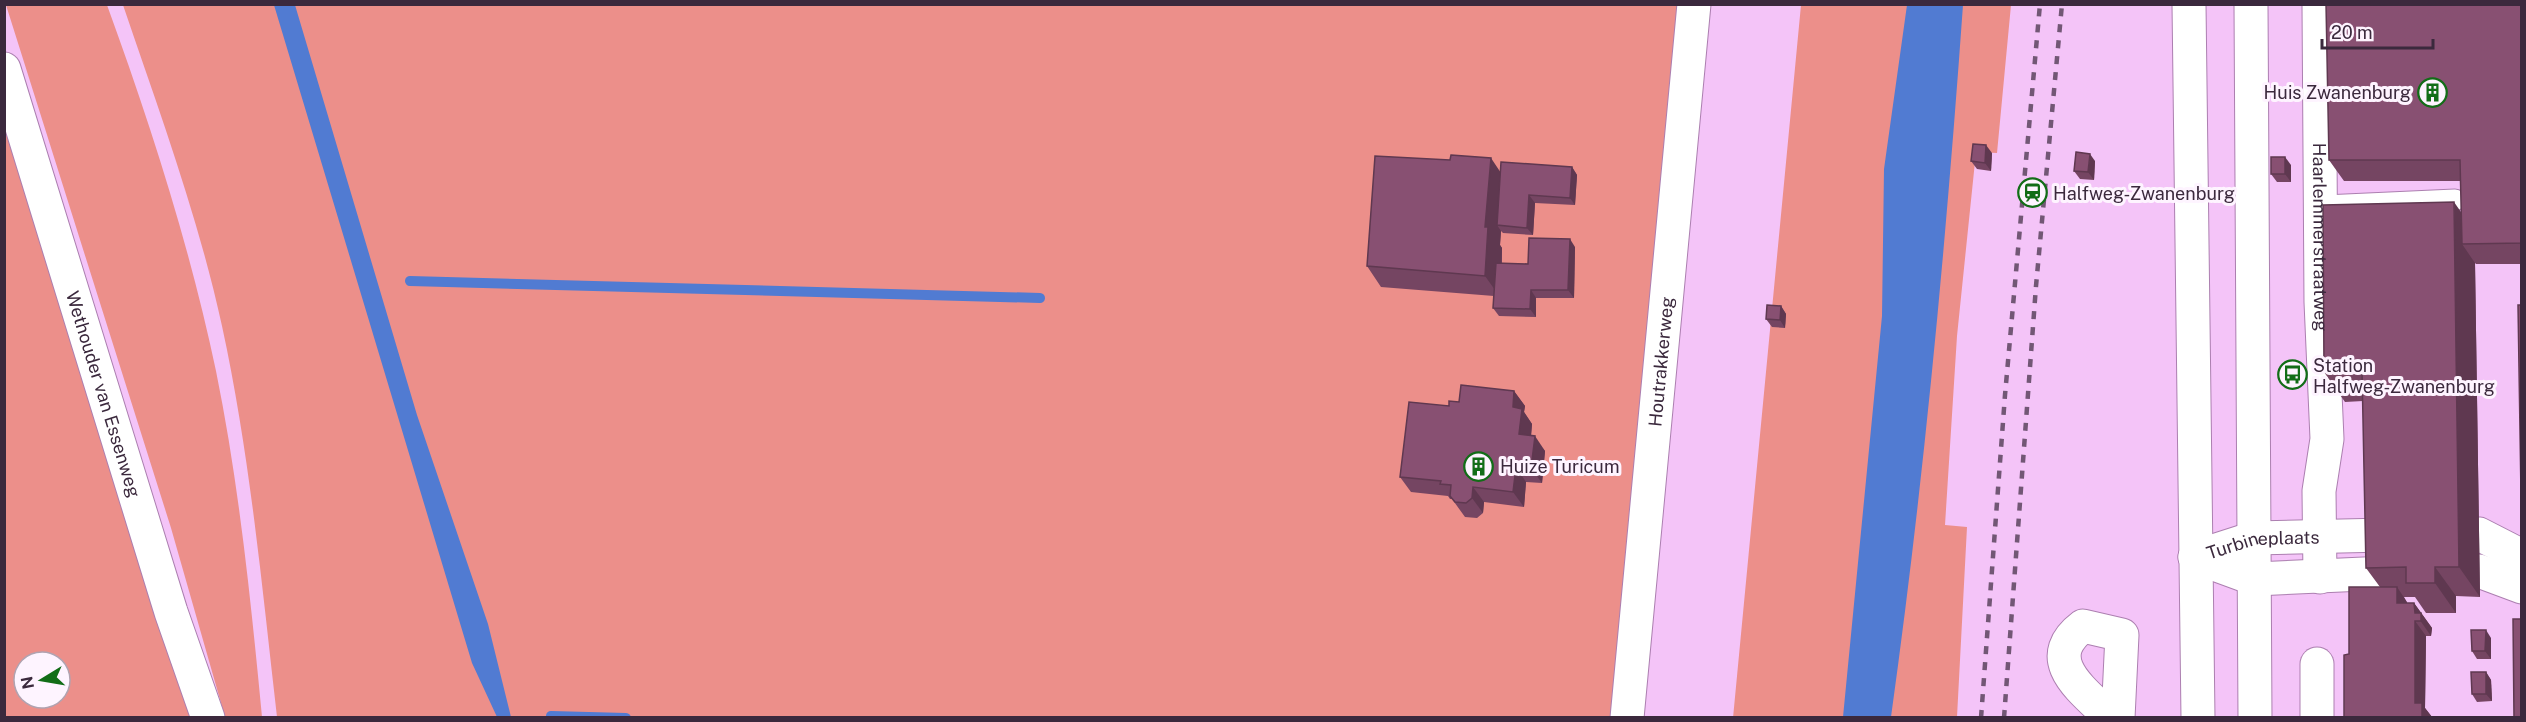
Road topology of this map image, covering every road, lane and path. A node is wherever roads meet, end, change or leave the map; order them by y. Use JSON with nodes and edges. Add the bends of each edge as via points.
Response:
{"nodes":[{"id":1,"x":1694,"y":4,"type":"edge"},
{"id":2,"x":2189,"y":4,"type":"edge"},
{"id":3,"x":2251,"y":4,"type":"edge"},
{"id":4,"x":2319,"y":5,"type":"edge"},
{"id":5,"x":4,"y":69,"type":"edge"},
{"id":6,"x":2455,"y":200,"type":"edge"},
{"id":7,"x":2322,"y":206,"type":"junction"},
{"id":8,"x":2479,"y":534,"type":"dead end"},
{"id":9,"x":2385,"y":535,"type":"edge"},
{"id":10,"x":2320,"y":537,"type":"junction"},
{"id":11,"x":2254,"y":538,"type":"junction"},
{"id":12,"x":2522,"y":556,"type":"edge"},
{"id":13,"x":2195,"y":557,"type":"junction"},
{"id":14,"x":2479,"y":571,"type":"dead end"},
{"id":15,"x":2386,"y":573,"type":"edge"},
{"id":16,"x":2320,"y":577,"type":"junction"},
{"id":17,"x":2255,"y":579,"type":"junction"},
{"id":18,"x":2522,"y":587,"type":"edge"},
{"id":19,"x":2317,"y":664,"type":"dead end"},
{"id":20,"x":208,"y":717,"type":"edge"},
{"id":21,"x":1627,"y":717,"type":"edge"},
{"id":22,"x":2111,"y":717,"type":"edge"},
{"id":23,"x":2118,"y":717,"type":"edge"},
{"id":24,"x":2198,"y":717,"type":"edge"},
{"id":25,"x":2255,"y":717,"type":"edge"},
{"id":26,"x":2317,"y":717,"type":"edge"}],
"edges":[{"from":1,"to":21,"type":"street","name":"Houtrakkerweg"},
{"from":2,"to":13,"type":"street"},
{"from":3,"to":11,"type":"street"},
{"from":4,"to":7,"type":"street","name":"Haarlemmerstraatweg"},
{"from":5,"to":20,"type":"street","name":"Wethouder van Essenweg","via":[[171,612]]},
{"from":6,"to":7,"type":"lane"},
{"from":7,"to":10,"type":"street","name":"Haarlemmerstraatweg","via":[[2321,302],[2327,439],[2319,491]]},
{"from":8,"to":12,"type":"street"},
{"from":9,"to":10,"type":"street","name":"Turbineplaats"},
{"from":10,"to":11,"type":"street","name":"Turbineplaats"},
{"from":10,"to":16,"type":"street","name":"Haarlemmerstraatweg"},
{"from":11,"to":13,"type":"street","name":"Turbineplaats"},
{"from":11,"to":17,"type":"street"},
{"from":13,"to":17,"type":"street","name":"Turbineplaats"},
{"from":13,"to":24,"type":"street"},
{"from":14,"to":18,"type":"street"},
{"from":15,"to":16,"type":"street","name":"Turbineplaats"},
{"from":16,"to":17,"type":"street","name":"Turbineplaats"},
{"from":17,"to":25,"type":"street"},
{"from":19,"to":26,"type":"street"},
{"from":22,"to":23,"type":"street","via":[[2073,681],[2063,652],[2070,636],[2083,626],[2122,635]]}]}
